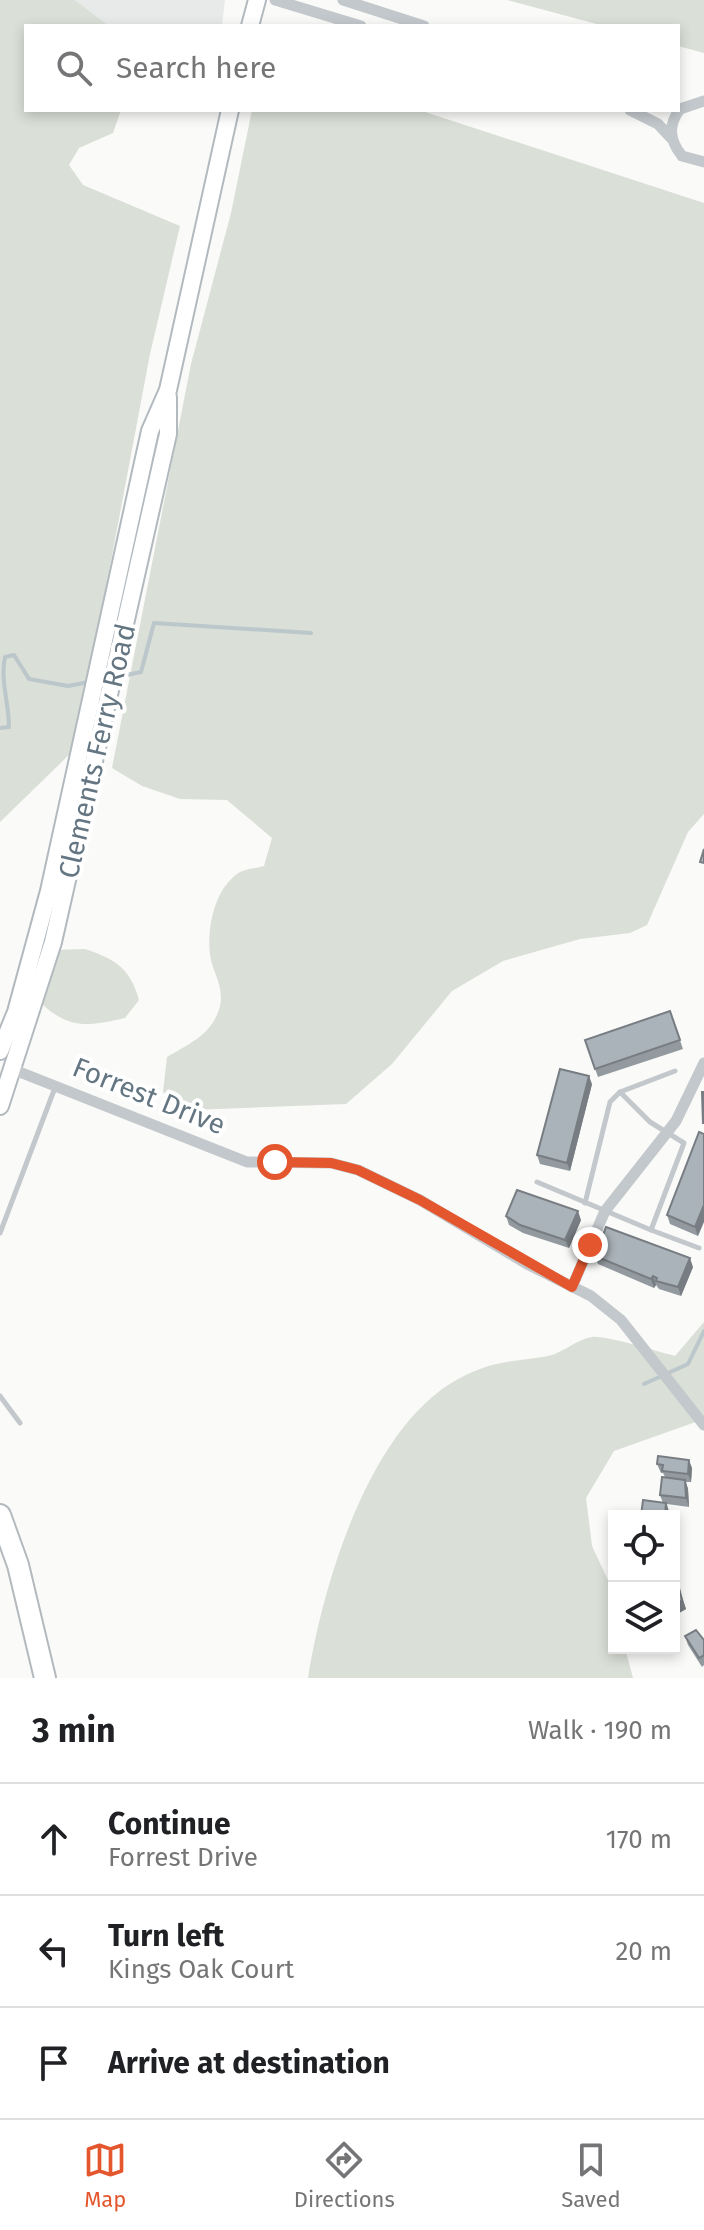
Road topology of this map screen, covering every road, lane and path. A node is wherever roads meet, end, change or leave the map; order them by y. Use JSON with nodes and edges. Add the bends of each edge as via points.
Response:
{"nodes":[{"id":1,"x":257,"y":0,"type":"edge"},
{"id":2,"x":275,"y":0,"type":"edge"},
{"id":3,"x":343,"y":0,"type":"edge"},
{"id":4,"x":251,"y":24,"type":"edge"},
{"id":5,"x":354,"y":24,"type":"edge"},
{"id":6,"x":418,"y":24,"type":"edge"},
{"id":7,"x":704,"y":101,"type":"edge"},
{"id":8,"x":681,"y":107,"type":"edge"},
{"id":9,"x":230,"y":112,"type":"edge"},
{"id":10,"x":634,"y":112,"type":"edge"},
{"id":11,"x":678,"y":112,"type":"edge"},
{"id":12,"x":671,"y":138,"type":"junction"},
{"id":13,"x":704,"y":162,"type":"edge"},
{"id":14,"x":98,"y":708,"type":"junction"},
{"id":15,"x":0,"y":1051,"type":"edge"},
{"id":16,"x":704,"y":1063,"type":"edge"},
{"id":17,"x":12,"y":1069,"type":"junction"},
{"id":18,"x":675,"y":1071,"type":"dead end"},
{"id":19,"x":699,"y":1083,"type":"edge"},
{"id":20,"x":57,"y":1084,"type":"junction"},
{"id":21,"x":620,"y":1092,"type":"junction"},
{"id":22,"x":0,"y":1106,"type":"edge"},
{"id":23,"x":667,"y":1132,"type":"junction"},
{"id":24,"x":537,"y":1182,"type":"dead end"},
{"id":25,"x":585,"y":1203,"type":"junction"},
{"id":26,"x":605,"y":1211,"type":"junction"},
{"id":27,"x":651,"y":1230,"type":"junction"},
{"id":28,"x":0,"y":1233,"type":"edge"},
{"id":29,"x":699,"y":1248,"type":"dead end"},
{"id":30,"x":572,"y":1287,"type":"junction"},
{"id":31,"x":0,"y":1396,"type":"edge"},
{"id":32,"x":20,"y":1423,"type":"dead end"},
{"id":33,"x":704,"y":1425,"type":"edge"},
{"id":34,"x":0,"y":1515,"type":"edge"},
{"id":35,"x":45,"y":1678,"type":"edge"}],
"edges":[{"from":1,"to":4,"type":"main road"},
{"from":2,"to":5,"type":"street"},
{"from":3,"to":6,"type":"street"},
{"from":7,"to":8,"type":"street"},
{"from":9,"to":14,"type":"main road","name":"Clements Ferry Road","via":[[168,390],[168,434]]},
{"from":10,"to":12,"type":"street"},
{"from":11,"to":12,"type":"street"},
{"from":12,"to":13,"type":"street","via":[[682,156]]},
{"from":14,"to":15,"type":"main road","name":"Clements Ferry Road","via":[[16,1012]]},
{"from":14,"to":17,"type":"main road","name":"Clements Ferry Road","via":[[53,942]]},
{"from":16,"to":19,"type":"street"},
{"from":17,"to":20,"type":"street","name":"Forrest Drive"},
{"from":17,"to":22,"type":"main road","name":"Clements Ferry Road"},
{"from":18,"to":21,"type":"lane"},
{"from":19,"to":23,"type":"street"},
{"from":20,"to":28,"type":"lane"},
{"from":20,"to":30,"type":"street","name":"Forrest Drive","via":[[247,1162],[331,1163],[358,1170]]},
{"from":21,"to":23,"type":"lane"},
{"from":21,"to":25,"type":"lane","via":[[610,1102]]},
{"from":23,"to":26,"type":"street"},
{"from":23,"to":27,"type":"lane","via":[[684,1143]]},
{"from":24,"to":25,"type":"lane"},
{"from":25,"to":26,"type":"lane"},
{"from":26,"to":27,"type":"lane"},
{"from":26,"to":30,"type":"street"},
{"from":27,"to":29,"type":"lane"},
{"from":30,"to":33,"type":"street","name":"Forrest Drive","via":[[630,1327]]},
{"from":31,"to":32,"type":"lane"},
{"from":34,"to":35,"type":"highway","via":[[18,1565]]}]}
